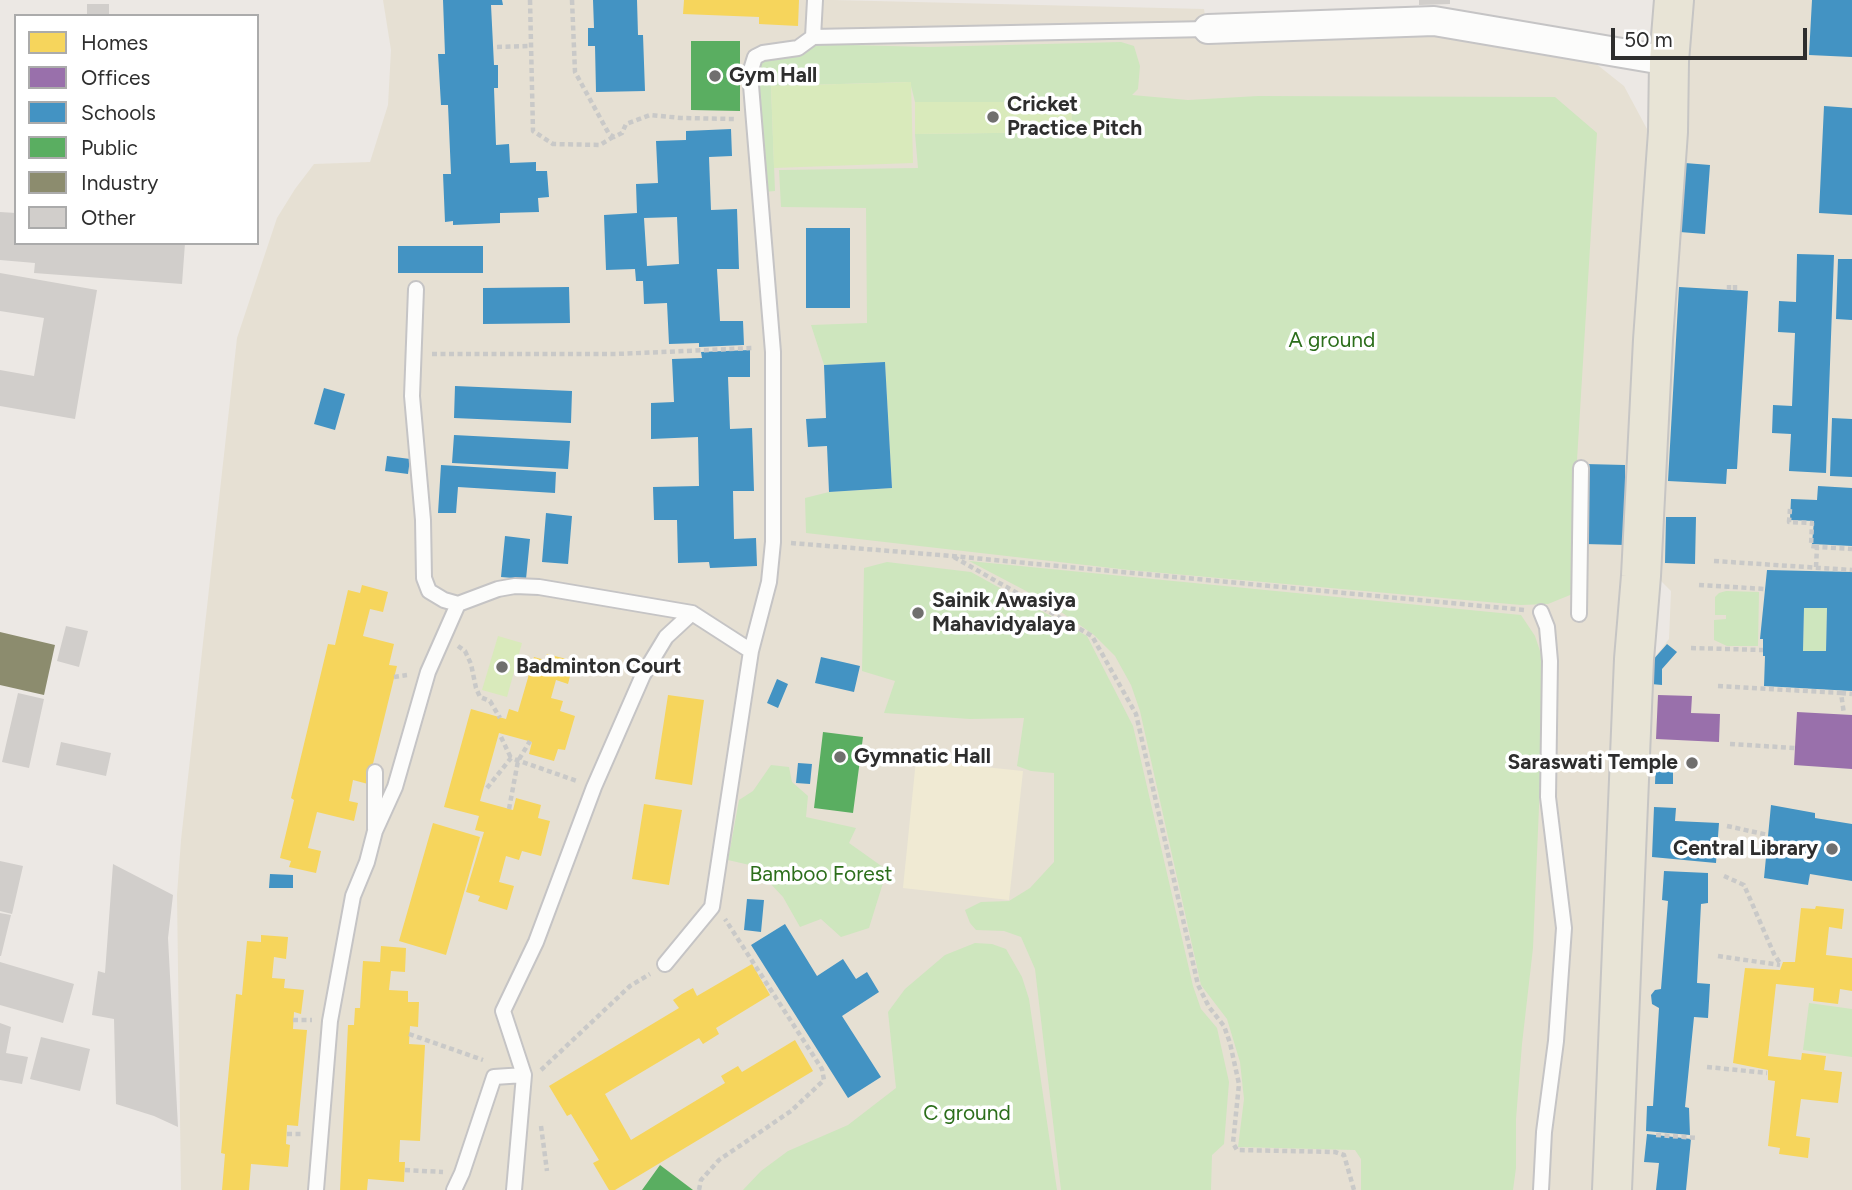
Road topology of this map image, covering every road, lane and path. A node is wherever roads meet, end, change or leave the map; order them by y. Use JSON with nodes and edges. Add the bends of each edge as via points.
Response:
{"nodes":[{"id":1,"x":530,"y":0,"type":"edge"},
{"id":2,"x":572,"y":0,"type":"edge"},
{"id":3,"x":815,"y":0,"type":"edge"},
{"id":4,"x":1674,"y":0,"type":"edge"},
{"id":5,"x":1208,"y":29,"type":"joint"},
{"id":6,"x":813,"y":37,"type":"junction"},
{"id":7,"x":531,"y":46,"type":"junction"},
{"id":8,"x":497,"y":47,"type":"dead end"},
{"id":9,"x":1670,"y":61,"type":"junction"},
{"id":10,"x":754,"y":119,"type":"junction"},
{"id":11,"x":614,"y":137,"type":"junction"},
{"id":12,"x":1732,"y":283,"type":"dead end"},
{"id":13,"x":416,"y":289,"type":"dead end"},
{"id":14,"x":1732,"y":290,"type":"dead end"},
{"id":15,"x":774,"y":352,"type":"junction"},
{"id":16,"x":414,"y":355,"type":"junction"},
{"id":17,"x":1581,"y":468,"type":"dead end"},
{"id":18,"x":1790,"y":509,"type":"dead end"},
{"id":19,"x":773,"y":542,"type":"junction"},
{"id":20,"x":1817,"y":547,"type":"junction"},
{"id":21,"x":1852,"y":549,"type":"edge"},
{"id":22,"x":951,"y":556,"type":"junction"},
{"id":23,"x":1714,"y":561,"type":"dead end"},
{"id":24,"x":1816,"y":567,"type":"junction"},
{"id":25,"x":1852,"y":570,"type":"edge"},
{"id":26,"x":1699,"y":585,"type":"dead end"},
{"id":27,"x":1765,"y":589,"type":"dead end"},
{"id":28,"x":458,"y":604,"type":"junction"},
{"id":29,"x":692,"y":612,"type":"junction"},
{"id":30,"x":1542,"y":612,"type":"joint"},
{"id":31,"x":1579,"y":614,"type":"dead end"},
{"id":32,"x":443,"y":637,"type":"junction"},
{"id":33,"x":1690,"y":648,"type":"dead end"},
{"id":34,"x":1763,"y":650,"type":"dead end"},
{"id":35,"x":751,"y":651,"type":"junction"},
{"id":36,"x":1718,"y":686,"type":"dead end"},
{"id":37,"x":1841,"y":693,"type":"junction"},
{"id":38,"x":1852,"y":694,"type":"edge"},
{"id":39,"x":1844,"y":714,"type":"dead end"},
{"id":40,"x":500,"y":718,"type":"dead end"},
{"id":41,"x":501,"y":737,"type":"dead end"},
{"id":42,"x":530,"y":741,"type":"dead end"},
{"id":43,"x":1730,"y":744,"type":"dead end"},
{"id":44,"x":1795,"y":748,"type":"dead end"},
{"id":45,"x":511,"y":758,"type":"junction"},
{"id":46,"x":519,"y":761,"type":"junction"},
{"id":47,"x":374,"y":772,"type":"dead end"},
{"id":48,"x":594,"y":787,"type":"junction"},
{"id":49,"x":487,"y":788,"type":"dead end"},
{"id":50,"x":509,"y":809,"type":"dead end"},
{"id":51,"x":1727,"y":826,"type":"dead end"},
{"id":52,"x":375,"y":831,"type":"junction"},
{"id":53,"x":1768,"y":835,"type":"dead end"},
{"id":54,"x":1724,"y":876,"type":"dead end"},
{"id":55,"x":712,"y":907,"type":"junction"},
{"id":56,"x":1718,"y":956,"type":"dead end"},
{"id":57,"x":665,"y":964,"type":"joint"},
{"id":58,"x":410,"y":1034,"type":"dead end"},
{"id":59,"x":1707,"y":1067,"type":"dead end"},
{"id":60,"x":1768,"y":1073,"type":"dead end"},
{"id":61,"x":524,"y":1074,"type":"junction"},
{"id":62,"x":539,"y":1075,"type":"dead end"},
{"id":63,"x":540,"y":1117,"type":"dead end"},
{"id":64,"x":1656,"y":1135,"type":"dead end"},
{"id":65,"x":1698,"y":1138,"type":"dead end"},
{"id":66,"x":405,"y":1170,"type":"dead end"},
{"id":67,"x":547,"y":1171,"type":"dead end"},
{"id":68,"x":462,"y":1173,"type":"junction"},
{"id":69,"x":316,"y":1190,"type":"edge"},
{"id":70,"x":454,"y":1190,"type":"edge"},
{"id":71,"x":514,"y":1190,"type":"edge"},
{"id":72,"x":699,"y":1190,"type":"edge"},
{"id":73,"x":1354,"y":1190,"type":"edge"},
{"id":74,"x":1541,"y":1190,"type":"edge"},
{"id":75,"x":1612,"y":1190,"type":"edge"}],
"edges":[{"from":1,"to":7,"type":"path"},
{"from":2,"to":11,"type":"path","via":[[575,72]]},
{"from":3,"to":6,"type":"lane"},
{"from":4,"to":9,"type":"main road"},
{"from":5,"to":6,"type":"lane"},
{"from":5,"to":9,"type":"street","via":[[1434,21]]},
{"from":6,"to":10,"type":"lane","via":[[798,48],[755,57],[750,73]]},
{"from":7,"to":8,"type":"path"},
{"from":7,"to":11,"type":"path","via":[[533,131],[553,144],[600,145]]},
{"from":9,"to":75,"type":"main road","via":[[1633,673]]},
{"from":10,"to":11,"type":"path","via":[[650,115],[626,124],[622,134]]},
{"from":10,"to":15,"type":"lane"},
{"from":12,"to":14,"type":"path"},
{"from":13,"to":16,"type":"lane"},
{"from":15,"to":16,"type":"path","via":[[755,348]]},
{"from":15,"to":19,"type":"lane"},
{"from":16,"to":28,"type":"lane","via":[[412,396],[424,578],[429,591]]},
{"from":17,"to":31,"type":"lane"},
{"from":18,"to":20,"type":"path","via":[[1789,522],[1812,523],[1811,546]]},
{"from":19,"to":22,"type":"path"},
{"from":19,"to":35,"type":"lane","via":[[769,582]]},
{"from":20,"to":21,"type":"path"},
{"from":20,"to":24,"type":"path"},
{"from":22,"to":30,"type":"path"},
{"from":22,"to":73,"type":"path","via":[[1092,636],[1136,714],[1198,985],[1230,1042],[1238,1084],[1233,1143],[1237,1150],[1335,1152],[1343,1155]]},
{"from":23,"to":24,"type":"path"},
{"from":24,"to":25,"type":"path"},
{"from":26,"to":27,"type":"path"},
{"from":28,"to":29,"type":"lane","via":[[515,586]]},
{"from":28,"to":32,"type":"lane"},
{"from":29,"to":35,"type":"lane"},
{"from":29,"to":48,"type":"lane","via":[[666,637],[643,675]]},
{"from":30,"to":74,"type":"lane","via":[[1550,661],[1548,797],[1564,928]]},
{"from":32,"to":40,"type":"path","via":[[465,651],[475,688]]},
{"from":32,"to":52,"type":"lane","via":[[428,672],[395,787]]},
{"from":33,"to":34,"type":"path"},
{"from":35,"to":55,"type":"lane"},
{"from":36,"to":37,"type":"path"},
{"from":37,"to":38,"type":"path"},
{"from":37,"to":39,"type":"path"},
{"from":41,"to":45,"type":"path"},
{"from":42,"to":46,"type":"path"},
{"from":43,"to":44,"type":"path"},
{"from":45,"to":46,"type":"path"},
{"from":45,"to":49,"type":"path"},
{"from":46,"to":48,"type":"path"},
{"from":46,"to":50,"type":"path"},
{"from":47,"to":52,"type":"lane"},
{"from":48,"to":61,"type":"lane","via":[[536,942],[503,1011]]},
{"from":51,"to":53,"type":"path"},
{"from":52,"to":69,"type":"lane","via":[[353,896],[338,967]]},
{"from":54,"to":56,"type":"path","via":[[1744,885],[1781,965]]},
{"from":55,"to":57,"type":"lane"},
{"from":55,"to":72,"type":"path","via":[[727,920],[822,1069],[824,1080],[791,1111],[719,1160],[701,1180]]},
{"from":57,"to":62,"type":"path","via":[[630,986]]},
{"from":58,"to":61,"type":"path"},
{"from":59,"to":60,"type":"path"},
{"from":61,"to":68,"type":"lane","via":[[494,1077]]},
{"from":61,"to":71,"type":"lane"},
{"from":63,"to":67,"type":"path"},
{"from":64,"to":65,"type":"path"},
{"from":66,"to":68,"type":"path"},
{"from":68,"to":70,"type":"lane"}]}
